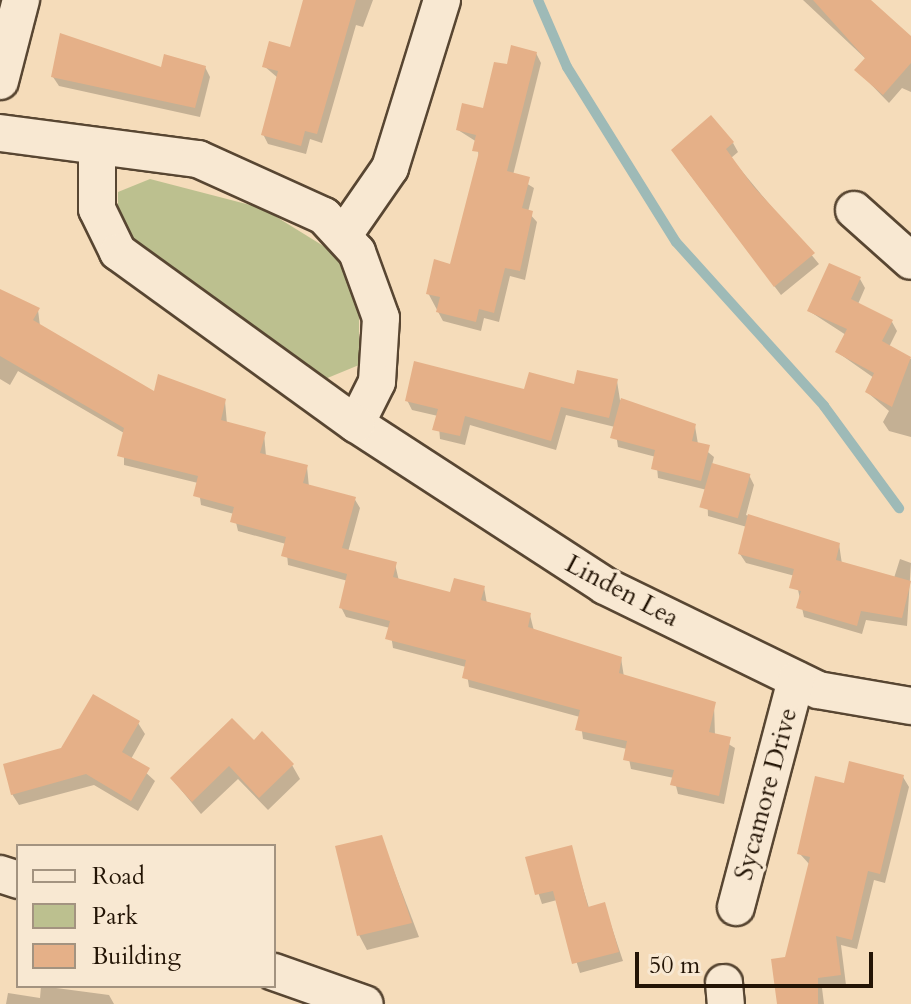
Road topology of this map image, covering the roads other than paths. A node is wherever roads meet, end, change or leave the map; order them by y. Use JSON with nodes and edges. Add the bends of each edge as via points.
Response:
{"nodes":[{"id":1,"x":21,"y":0,"type":"edge"},
{"id":2,"x":442,"y":0,"type":"edge"},
{"id":3,"x":0,"y":81,"type":"edge"},
{"id":4,"x":0,"y":133,"type":"edge"},
{"id":5,"x":97,"y":148,"type":"junction"},
{"id":6,"x":854,"y":210,"type":"dead end"},
{"id":7,"x":345,"y":233,"type":"junction"},
{"id":8,"x":911,"y":261,"type":"edge"},
{"id":9,"x":356,"y":424,"type":"junction"},
{"id":10,"x":796,"y":680,"type":"junction"},
{"id":11,"x":911,"y":706,"type":"edge"},
{"id":12,"x":736,"y":907,"type":"dead end"},
{"id":13,"x":276,"y":973,"type":"edge"},
{"id":14,"x":365,"y":1004,"type":"edge"}],
"edges":[{"from":1,"to":3,"type":"street"},
{"from":2,"to":7,"type":"street","via":[[390,168]]},
{"from":4,"to":5,"type":"street"},
{"from":5,"to":7,"type":"street","via":[[198,159],[294,198]]},
{"from":5,"to":9,"type":"street","name":"Linden Lea","via":[[97,209],[118,252]]},
{"from":6,"to":8,"type":"street"},
{"from":7,"to":9,"type":"street","via":[[381,318],[377,382]]},
{"from":9,"to":10,"type":"street","name":"Linden Lea","via":[[605,586]]},
{"from":10,"to":11,"type":"street","name":"Linden Lea","via":[[852,699]]},
{"from":10,"to":12,"type":"street","name":"Sycamore Drive"},
{"from":13,"to":14,"type":"street"}]}
